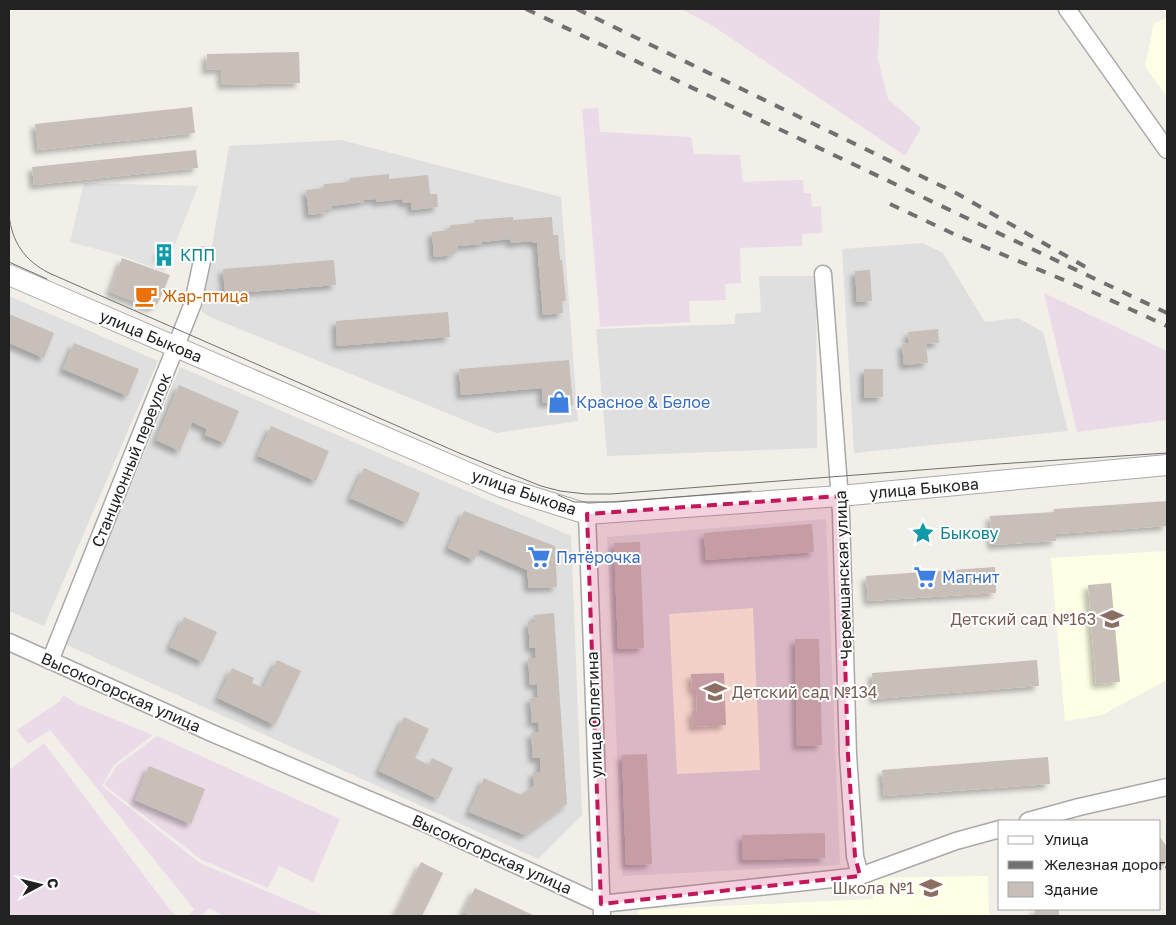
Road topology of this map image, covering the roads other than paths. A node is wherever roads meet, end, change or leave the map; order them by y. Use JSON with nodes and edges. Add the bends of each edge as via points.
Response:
{"nodes":[{"id":1,"x":1067,"y":9,"type":"edge"},
{"id":2,"x":1167,"y":150,"type":"edge"},
{"id":3,"x":204,"y":256,"type":"dead end"},
{"id":4,"x":823,"y":274,"type":"dead end"},
{"id":5,"x":9,"y":276,"type":"edge"},
{"id":6,"x":176,"y":346,"type":"junction"},
{"id":7,"x":1167,"y":465,"type":"edge"},
{"id":8,"x":840,"y":496,"type":"junction"},
{"id":9,"x":587,"y":514,"type":"junction"},
{"id":10,"x":9,"y":642,"type":"edge"},
{"id":11,"x":50,"y":661,"type":"junction"},
{"id":12,"x":1167,"y":787,"type":"edge"},
{"id":13,"x":1032,"y":820,"type":"edge"},
{"id":14,"x":998,"y":830,"type":"edge"},
{"id":15,"x":860,"y":876,"type":"junction"},
{"id":16,"x":602,"y":910,"type":"edge"}],
"edges":[{"from":1,"to":2,"type":"street"},
{"from":3,"to":6,"type":"street","name":"Станционный переулок","via":[[193,303]]},
{"from":4,"to":8,"type":"street","name":"Черемшанская улица"},
{"from":5,"to":6,"type":"street","name":"улица Быкова"},
{"from":6,"to":9,"type":"street","name":"улица Быкова","via":[[501,487]]},
{"from":6,"to":11,"type":"street","name":"Станционный переулок"},
{"from":7,"to":8,"type":"street","name":"улица Быкова"},
{"from":8,"to":9,"type":"street","name":"улица Быкова"},
{"from":8,"to":15,"type":"street","name":"Черемшанская улица","via":[[848,755],[855,856]]},
{"from":9,"to":16,"type":"street","name":"улица Оплетина"},
{"from":10,"to":11,"type":"street","name":"Высокогорская улица"},
{"from":11,"to":16,"type":"street","name":"Высокогорская улица","via":[[429,825]]},
{"from":12,"to":13,"type":"street"},
{"from":14,"to":15,"type":"street"},
{"from":15,"to":16,"type":"street"}]}
